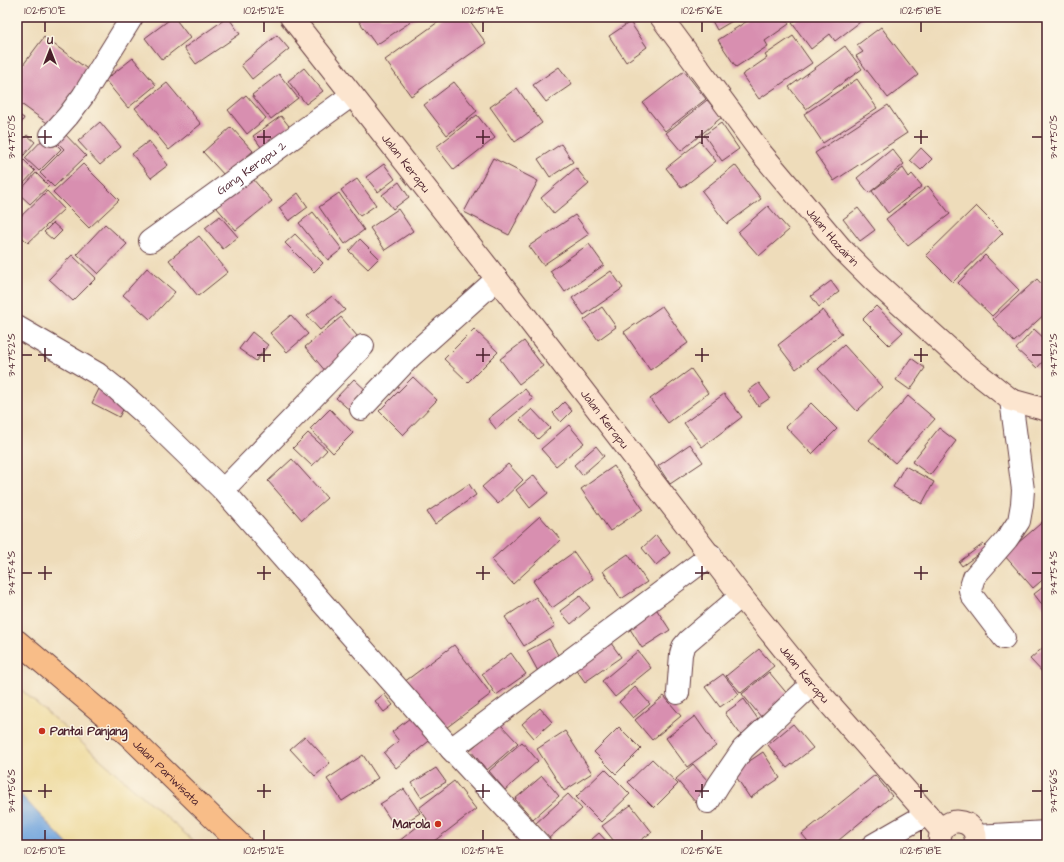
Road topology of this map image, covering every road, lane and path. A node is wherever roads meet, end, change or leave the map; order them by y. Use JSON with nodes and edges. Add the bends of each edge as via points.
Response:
{"nodes":[{"id":1,"x":132,"y":17,"type":"edge"},
{"id":2,"x":291,"y":17,"type":"edge"},
{"id":3,"x":660,"y":17,"type":"edge"},
{"id":4,"x":352,"y":95,"type":"junction"},
{"id":5,"x":51,"y":134,"type":"dead end"},
{"id":6,"x":150,"y":241,"type":"dead end"},
{"id":7,"x":497,"y":279,"type":"junction"},
{"id":8,"x":17,"y":327,"type":"edge"},
{"id":9,"x":363,"y":346,"type":"dead end"},
{"id":10,"x":1012,"y":400,"type":"junction"},
{"id":11,"x":361,"y":409,"type":"dead end"},
{"id":12,"x":1047,"y":410,"type":"edge"},
{"id":13,"x":223,"y":490,"type":"junction"},
{"id":14,"x":710,"y":556,"type":"junction"},
{"id":15,"x":741,"y":596,"type":"junction"},
{"id":16,"x":1004,"y":638,"type":"dead end"},
{"id":17,"x":17,"y":640,"type":"edge"},
{"id":18,"x":812,"y":684,"type":"junction"},
{"id":19,"x":678,"y":693,"type":"dead end"},
{"id":20,"x":451,"y":749,"type":"junction"},
{"id":21,"x":708,"y":802,"type":"dead end"},
{"id":22,"x":927,"y":814,"type":"junction"},
{"id":23,"x":1047,"y":832,"type":"edge"},
{"id":24,"x":941,"y":838,"type":"edge"},
{"id":25,"x":975,"y":841,"type":"edge"},
{"id":26,"x":241,"y":845,"type":"edge"},
{"id":27,"x":540,"y":845,"type":"edge"},
{"id":28,"x":873,"y":845,"type":"edge"}],
"edges":[{"from":1,"to":5,"type":"street","via":[[83,96]]},
{"from":2,"to":4,"type":"street","name":"Jalan Kerapu"},
{"from":3,"to":10,"type":"street","name":"Jalan Hazairin","via":[[762,154],[842,248],[940,341]]},
{"from":4,"to":6,"type":"street","name":"Gang Kerapu 2"},
{"from":4,"to":7,"type":"street","name":"Jalan Kerapu"},
{"from":7,"to":11,"type":"street","via":[[410,357]]},
{"from":7,"to":14,"type":"street","name":"Jalan Kerapu"},
{"from":8,"to":13,"type":"street","via":[[98,374],[145,414]]},
{"from":9,"to":13,"type":"street"},
{"from":10,"to":12,"type":"street","name":"Jalan Hazairin"},
{"from":10,"to":16,"type":"street","via":[[1023,490],[1019,520],[1007,539],[974,577],[970,590]]},
{"from":13,"to":20,"type":"street"},
{"from":14,"to":15,"type":"street","name":"Jalan Kerapu"},
{"from":14,"to":20,"type":"street"},
{"from":15,"to":18,"type":"street","name":"Jalan Kerapu"},
{"from":15,"to":19,"type":"street","via":[[683,647]]},
{"from":17,"to":26,"type":"main road","name":"Jalan Pariwisata","via":[[128,735]]},
{"from":18,"to":21,"type":"street","via":[[743,749]]},
{"from":18,"to":22,"type":"street","name":"Jalan Kerapu"},
{"from":20,"to":27,"type":"street"},
{"from":22,"to":24,"type":"street","name":"Jalan Kerapu"},
{"from":22,"to":28,"type":"street"},
{"from":23,"to":25,"type":"street"},
{"from":24,"to":25,"type":"street","via":[[946,825],[957,821],[964,822],[974,830]]}]}
